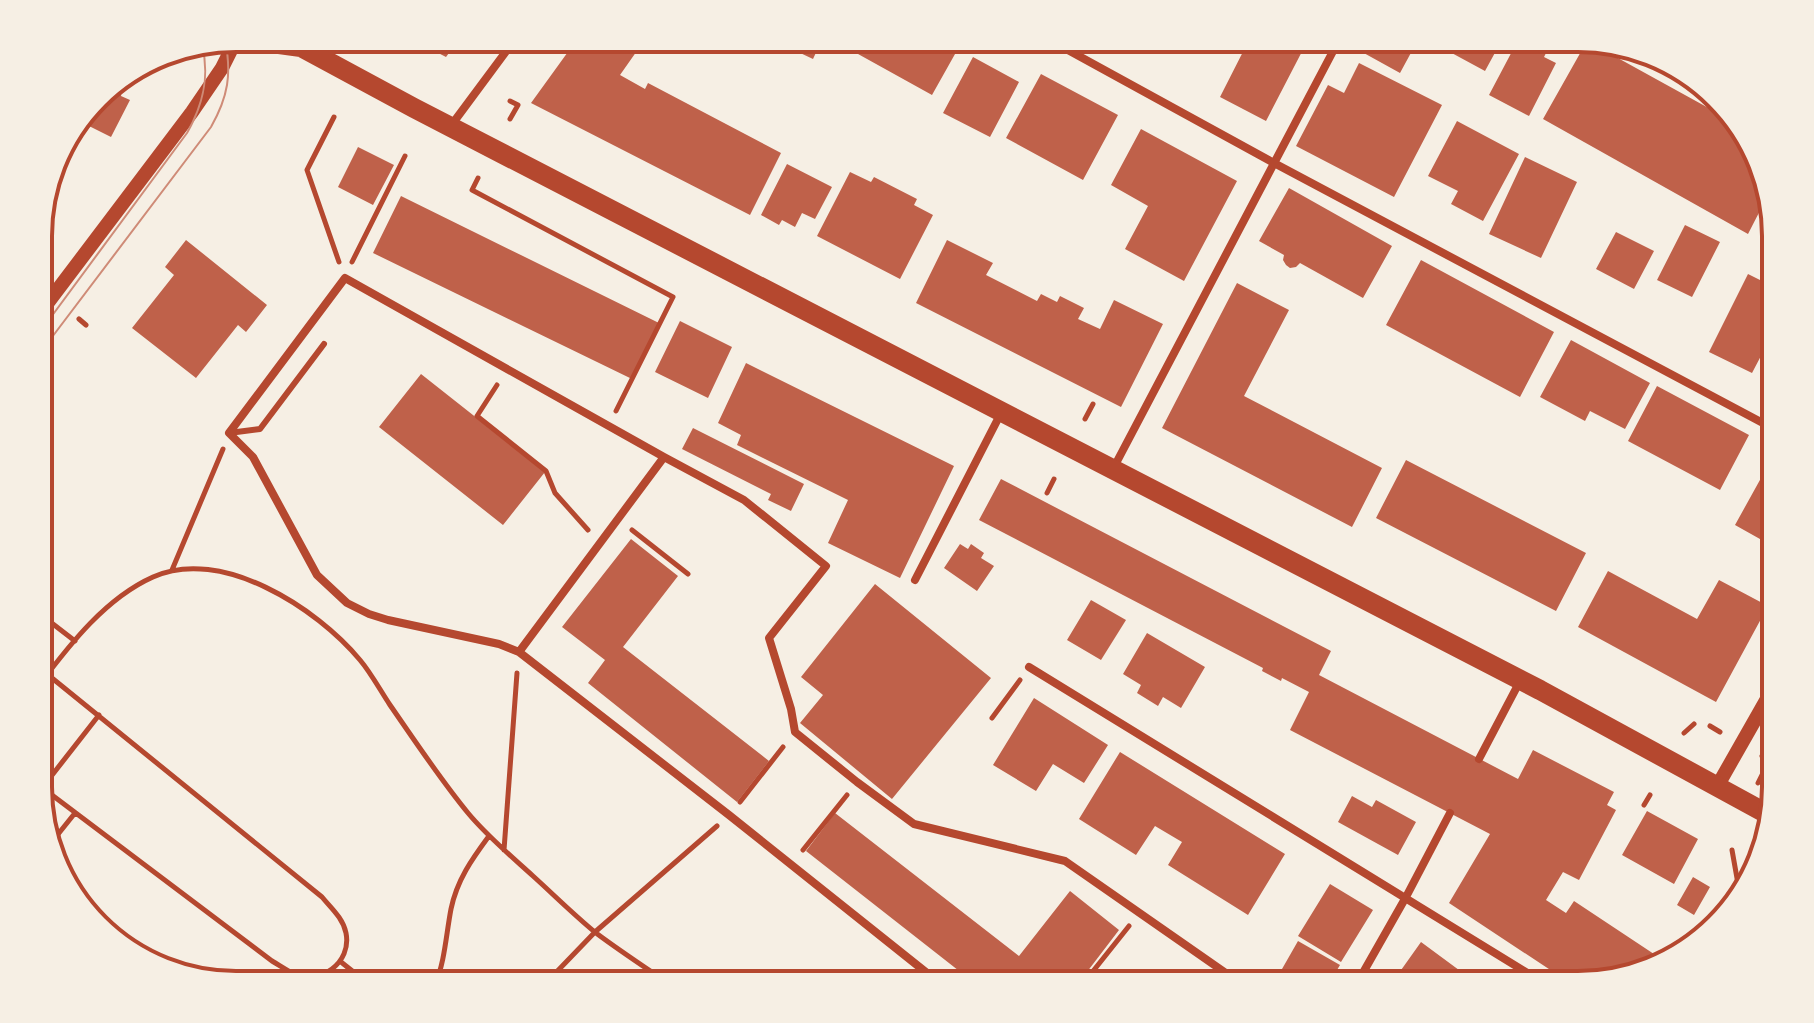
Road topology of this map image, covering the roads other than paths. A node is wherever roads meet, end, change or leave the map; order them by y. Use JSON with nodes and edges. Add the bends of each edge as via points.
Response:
{"nodes":[{"id":1,"x":230,"y":52,"type":"edge"},
{"id":2,"x":314,"y":52,"type":"edge"},
{"id":3,"x":506,"y":52,"type":"edge"},
{"id":4,"x":1072,"y":52,"type":"edge"},
{"id":5,"x":1333,"y":52,"type":"edge"},
{"id":6,"x":450,"y":127,"type":"junction"},
{"id":7,"x":1274,"y":163,"type":"junction"},
{"id":8,"x":52,"y":297,"type":"edge"},
{"id":9,"x":324,"y":344,"type":"dead end"},
{"id":10,"x":1001,"y":412,"type":"junction"},
{"id":11,"x":1762,"y":423,"type":"edge"},
{"id":12,"x":229,"y":433,"type":"junction"},
{"id":13,"x":664,"y":457,"type":"junction"},
{"id":14,"x":1112,"y":469,"type":"junction"},
{"id":15,"x":915,"y":580,"type":"dead end"},
{"id":16,"x":519,"y":652,"type":"junction"},
{"id":17,"x":1029,"y":667,"type":"road end"},
{"id":18,"x":1521,"y":680,"type":"junction"},
{"id":19,"x":1762,"y":708,"type":"edge"},
{"id":20,"x":1479,"y":759,"type":"dead end"},
{"id":21,"x":1718,"y":785,"type":"junction"},
{"id":22,"x":1760,"y":810,"type":"edge"},
{"id":23,"x":1450,"y":813,"type":"dead end"},
{"id":24,"x":1406,"y":897,"type":"junction"},
{"id":25,"x":924,"y":971,"type":"edge"},
{"id":26,"x":1223,"y":971,"type":"edge"},
{"id":27,"x":1364,"y":971,"type":"edge"},
{"id":28,"x":1525,"y":971,"type":"edge"}],
"edges":[{"from":1,"to":8,"type":"street","via":[[192,112]]},
{"from":2,"to":6,"type":"main road"},
{"from":3,"to":6,"type":"street"},
{"from":4,"to":7,"type":"street"},
{"from":5,"to":7,"type":"street"},
{"from":6,"to":10,"type":"main road"},
{"from":7,"to":11,"type":"street"},
{"from":7,"to":14,"type":"street"},
{"from":9,"to":12,"type":"lane","via":[[260,429]]},
{"from":10,"to":14,"type":"main road"},
{"from":10,"to":15,"type":"street"},
{"from":12,"to":13,"type":"street","via":[[345,278]]},
{"from":12,"to":16,"type":"street","via":[[253,457],[317,575],[347,603],[388,620]]},
{"from":13,"to":16,"type":"street"},
{"from":13,"to":26,"type":"street","via":[[744,500],[826,566],[769,638],[795,732],[914,824],[1065,861]]},
{"from":14,"to":18,"type":"main road"},
{"from":16,"to":25,"type":"street"},
{"from":17,"to":24,"type":"street"},
{"from":18,"to":20,"type":"street"},
{"from":18,"to":21,"type":"main road"},
{"from":19,"to":21,"type":"street"},
{"from":21,"to":22,"type":"main road"},
{"from":23,"to":24,"type":"street"},
{"from":24,"to":27,"type":"street"},
{"from":24,"to":28,"type":"street"}]}
